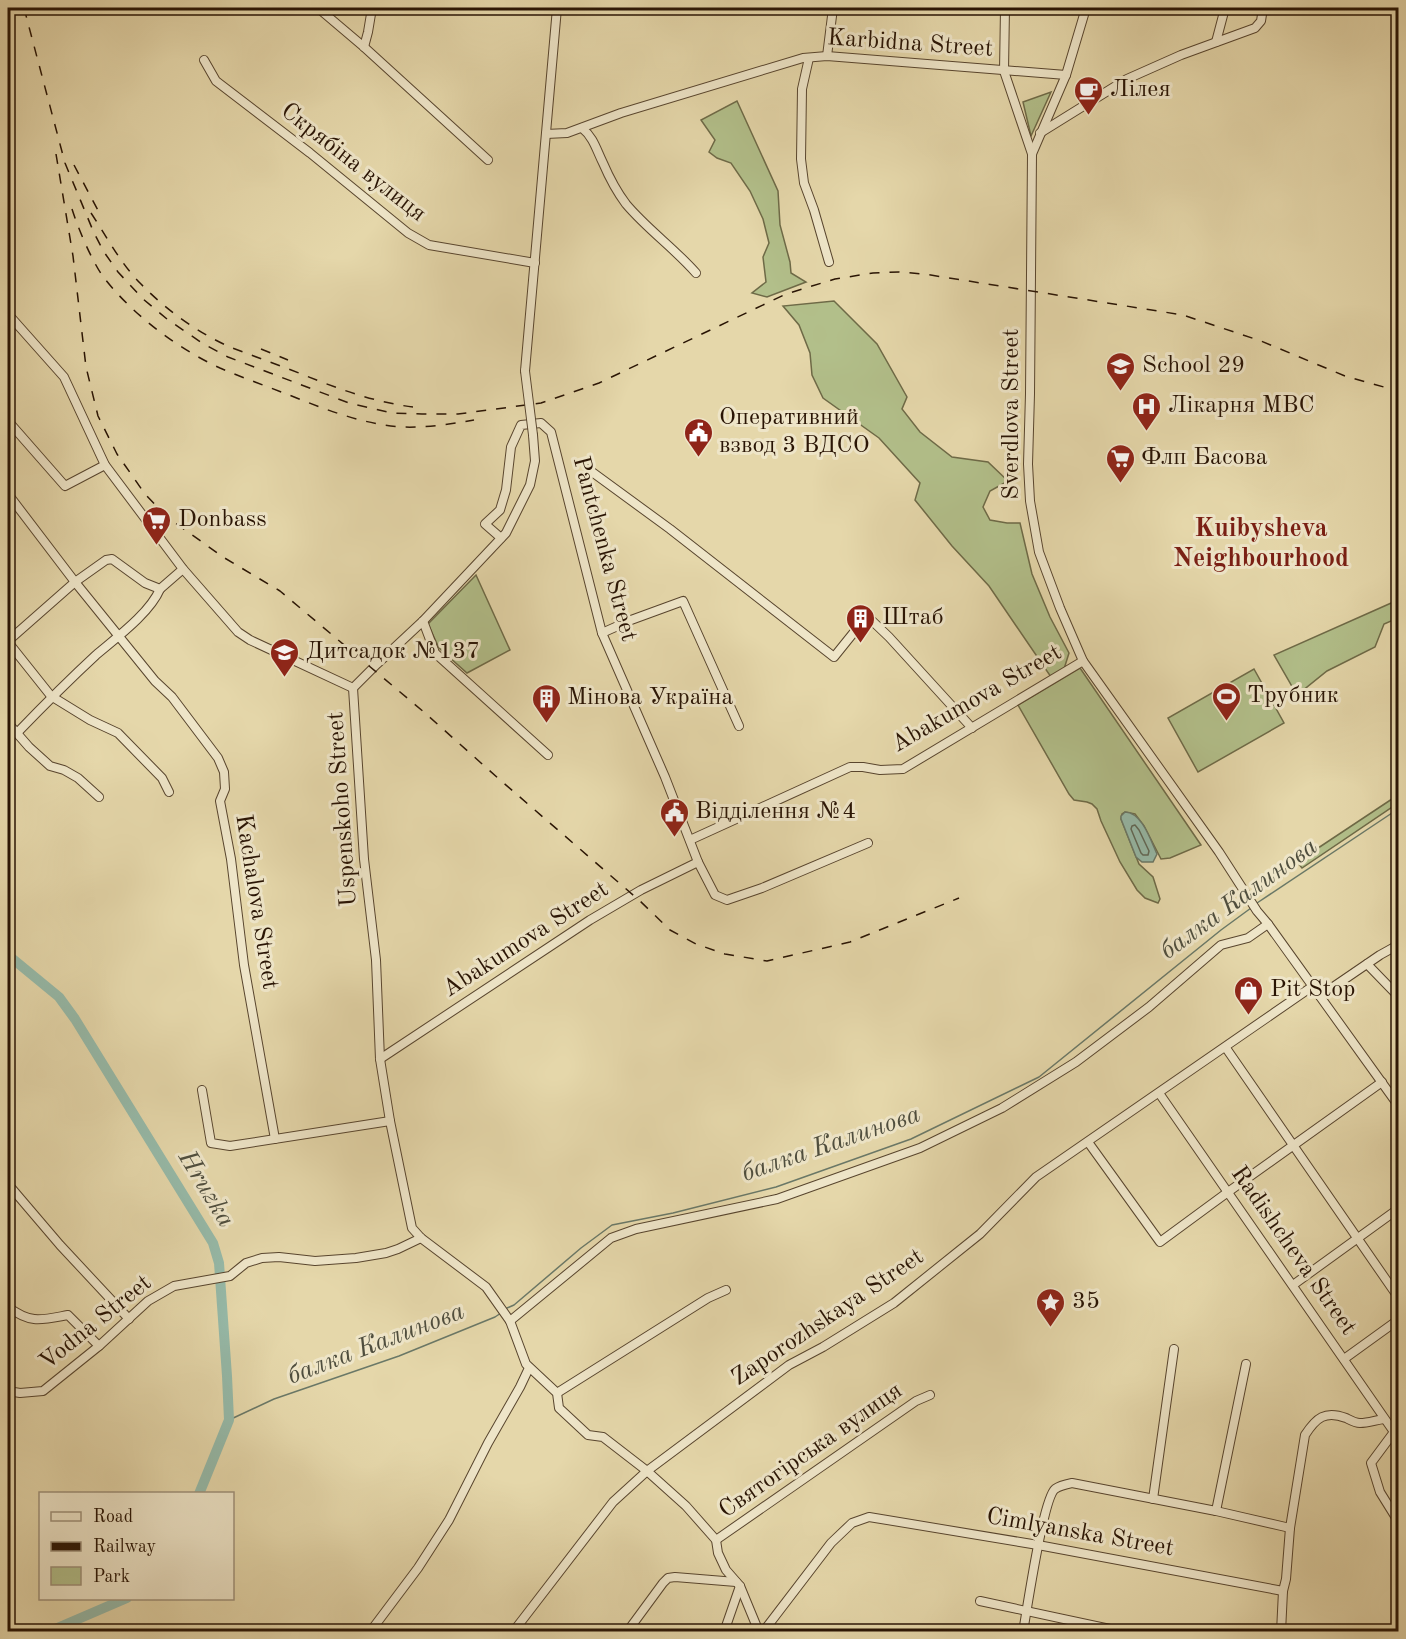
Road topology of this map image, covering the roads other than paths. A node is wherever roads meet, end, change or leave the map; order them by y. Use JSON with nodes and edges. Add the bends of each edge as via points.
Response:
{"nodes":[{"id":1,"x":318,"y":8,"type":"edge"},
{"id":2,"x":372,"y":8,"type":"edge"},
{"id":3,"x":556,"y":8,"type":"edge"},
{"id":4,"x":832,"y":8,"type":"edge"},
{"id":5,"x":1005,"y":8,"type":"edge"},
{"id":6,"x":1086,"y":8,"type":"edge"},
{"id":7,"x":1225,"y":8,"type":"edge"},
{"id":8,"x":1263,"y":8,"type":"edge"},
{"id":9,"x":1216,"y":42,"type":"junction"},
{"id":10,"x":364,"y":47,"type":"junction"},
{"id":11,"x":827,"y":56,"type":"junction"},
{"id":12,"x":809,"y":57,"type":"junction"},
{"id":13,"x":204,"y":60,"type":"dead end"},
{"id":14,"x":1004,"y":71,"type":"junction"},
{"id":15,"x":1066,"y":75,"type":"junction"},
{"id":16,"x":582,"y":128,"type":"junction"},
{"id":17,"x":1040,"y":134,"type":"junction"},
{"id":18,"x":546,"y":135,"type":"junction"},
{"id":19,"x":1032,"y":154,"type":"junction"},
{"id":20,"x":488,"y":160,"type":"dead end"},
{"id":21,"x":829,"y":262,"type":"dead end"},
{"id":22,"x":535,"y":263,"type":"junction"},
{"id":23,"x":696,"y":273,"type":"dead end"},
{"id":24,"x":8,"y":314,"type":"edge"},
{"id":25,"x":8,"y":421,"type":"edge"},
{"id":26,"x":105,"y":465,"type":"junction"},
{"id":27,"x":588,"y":469,"type":"dead end"},
{"id":28,"x":8,"y":494,"type":"edge"},
{"id":29,"x":501,"y":538,"type":"junction"},
{"id":30,"x":183,"y":569,"type":"junction"},
{"id":31,"x":75,"y":582,"type":"junction"},
{"id":32,"x":160,"y":589,"type":"junction"},
{"id":33,"x":423,"y":621,"type":"junction"},
{"id":34,"x":602,"y":633,"type":"junction"},
{"id":35,"x":119,"y":635,"type":"junction"},
{"id":36,"x":8,"y":642,"type":"edge"},
{"id":37,"x":1083,"y":661,"type":"junction"},
{"id":38,"x":353,"y":688,"type":"junction"},
{"id":39,"x":51,"y":696,"type":"junction"},
{"id":40,"x":8,"y":723,"type":"edge"},
{"id":41,"x":739,"y":726,"type":"dead end"},
{"id":42,"x":972,"y":728,"type":"junction"},
{"id":43,"x":17,"y":733,"type":"junction"},
{"id":44,"x":548,"y":755,"type":"dead end"},
{"id":45,"x":169,"y":792,"type":"dead end"},
{"id":46,"x":99,"y":797,"type":"dead end"},
{"id":47,"x":690,"y":840,"type":"junction"},
{"id":48,"x":868,"y":843,"type":"dead end"},
{"id":49,"x":698,"y":862,"type":"junction"},
{"id":50,"x":1268,"y":924,"type":"junction"},
{"id":51,"x":1398,"y":945,"type":"edge"},
{"id":52,"x":1367,"y":964,"type":"junction"},
{"id":53,"x":1313,"y":986,"type":"junction"},
{"id":54,"x":1320,"y":996,"type":"junction"},
{"id":55,"x":1398,"y":996,"type":"edge"},
{"id":56,"x":1226,"y":1048,"type":"junction"},
{"id":57,"x":380,"y":1059,"type":"junction"},
{"id":58,"x":1382,"y":1082,"type":"junction"},
{"id":59,"x":202,"y":1090,"type":"dead end"},
{"id":60,"x":1159,"y":1094,"type":"junction"},
{"id":61,"x":1398,"y":1105,"type":"edge"},
{"id":62,"x":390,"y":1121,"type":"junction"},
{"id":63,"x":275,"y":1139,"type":"junction"},
{"id":64,"x":1088,"y":1142,"type":"junction"},
{"id":65,"x":1293,"y":1146,"type":"junction"},
{"id":66,"x":8,"y":1184,"type":"edge"},
{"id":67,"x":1228,"y":1192,"type":"junction"},
{"id":68,"x":1398,"y":1209,"type":"edge"},
{"id":69,"x":421,"y":1238,"type":"junction"},
{"id":70,"x":1358,"y":1239,"type":"junction"},
{"id":71,"x":1293,"y":1285,"type":"junction"},
{"id":72,"x":726,"y":1290,"type":"dead end"},
{"id":73,"x":1398,"y":1297,"type":"edge"},
{"id":74,"x":8,"y":1307,"type":"edge"},
{"id":75,"x":129,"y":1319,"type":"junction"},
{"id":76,"x":1398,"y":1320,"type":"edge"},
{"id":77,"x":510,"y":1321,"type":"junction"},
{"id":78,"x":99,"y":1346,"type":"junction"},
{"id":79,"x":1174,"y":1349,"type":"dead end"},
{"id":80,"x":1344,"y":1359,"type":"junction"},
{"id":81,"x":1246,"y":1364,"type":"dead end"},
{"id":82,"x":527,"y":1366,"type":"junction"},
{"id":83,"x":8,"y":1391,"type":"edge"},
{"id":84,"x":557,"y":1394,"type":"junction"},
{"id":85,"x":930,"y":1395,"type":"dead end"},
{"id":86,"x":1384,"y":1419,"type":"junction"},
{"id":87,"x":1396,"y":1430,"type":"edge"},
{"id":88,"x":647,"y":1471,"type":"junction"},
{"id":89,"x":1153,"y":1498,"type":"junction"},
{"id":90,"x":1216,"y":1511,"type":"junction"},
{"id":91,"x":1398,"y":1521,"type":"edge"},
{"id":92,"x":1290,"y":1528,"type":"junction"},
{"id":93,"x":716,"y":1540,"type":"junction"},
{"id":94,"x":1038,"y":1545,"type":"junction"},
{"id":95,"x":738,"y":1584,"type":"junction"},
{"id":96,"x":1283,"y":1591,"type":"junction"},
{"id":97,"x":980,"y":1601,"type":"dead end"},
{"id":98,"x":1027,"y":1610,"type":"junction"},
{"id":99,"x":370,"y":1632,"type":"edge"},
{"id":100,"x":513,"y":1632,"type":"edge"},
{"id":101,"x":627,"y":1632,"type":"edge"},
{"id":102,"x":724,"y":1632,"type":"edge"},
{"id":103,"x":759,"y":1632,"type":"edge"},
{"id":104,"x":763,"y":1632,"type":"edge"},
{"id":105,"x":1023,"y":1632,"type":"edge"},
{"id":106,"x":1124,"y":1632,"type":"edge"},
{"id":107,"x":1281,"y":1632,"type":"edge"}],
"edges":[{"from":1,"to":10,"type":"street"},
{"from":2,"to":10,"type":"street"},
{"from":3,"to":18,"type":"street","name":"Pantchenka Street"},
{"from":4,"to":11,"type":"street"},
{"from":5,"to":14,"type":"street"},
{"from":6,"to":15,"type":"street","name":"Sverdlova Street"},
{"from":7,"to":9,"type":"street"},
{"from":8,"to":9,"type":"street","via":[[1255,28]]},
{"from":9,"to":17,"type":"street","via":[[1127,79]]},
{"from":10,"to":20,"type":"street"},
{"from":11,"to":12,"type":"street","name":"Karbidna Street"},
{"from":11,"to":14,"type":"street","name":"Karbidna Street"},
{"from":12,"to":16,"type":"street","name":"Karbidna Street"},
{"from":12,"to":21,"type":"street","via":[[802,89],[802,167]]},
{"from":13,"to":22,"type":"street","name":"Скрябіна вулиця","via":[[216,81],[408,233],[429,245]]},
{"from":14,"to":15,"type":"street","name":"Karbidna Street"},
{"from":14,"to":19,"type":"street"},
{"from":15,"to":17,"type":"street","name":"Sverdlova Street"},
{"from":16,"to":18,"type":"street","name":"Karbidna Street"},
{"from":16,"to":23,"type":"street","via":[[591,135],[625,202]]},
{"from":17,"to":19,"type":"street","name":"Sverdlova Street"},
{"from":18,"to":22,"type":"street","name":"Pantchenka Street"},
{"from":19,"to":37,"type":"street","name":"Sverdlova Street","via":[[1030,501],[1039,552]]},
{"from":22,"to":29,"type":"street","name":"Pantchenka Street","bridge":true,"via":[[525,371],[535,461],[530,485]]},
{"from":24,"to":26,"type":"street","name":"Uspenskoho Street","via":[[64,377]]},
{"from":25,"to":26,"type":"street","via":[[65,486]]},
{"from":26,"to":30,"type":"street","name":"Uspenskoho Street"},
{"from":27,"to":42,"type":"street","via":[[834,657],[867,616]]},
{"from":28,"to":31,"type":"street","name":"Kachalova Street"},
{"from":29,"to":33,"type":"street"},
{"from":29,"to":34,"type":"street","name":"Pantchenka Street","via":[[485,524],[500,510],[511,447],[521,425],[541,423],[551,432]]},
{"from":30,"to":32,"type":"street"},
{"from":30,"to":38,"type":"street","name":"Uspenskoho Street","via":[[238,632]]},
{"from":31,"to":32,"type":"street","via":[[112,559]]},
{"from":31,"to":35,"type":"street","name":"Kachalova Street"},
{"from":31,"to":36,"type":"street"},
{"from":32,"to":35,"type":"street","via":[[156,599]]},
{"from":33,"to":38,"type":"street"},
{"from":33,"to":44,"type":"street","via":[[435,653]]},
{"from":34,"to":41,"type":"street","via":[[683,601]]},
{"from":34,"to":47,"type":"street","name":"Pantchenka Street"},
{"from":35,"to":39,"type":"street"},
{"from":35,"to":63,"type":"street","name":"Kachalova Street","via":[[211,747],[224,772],[225,789],[220,801]]},
{"from":36,"to":39,"type":"street"},
{"from":37,"to":42,"type":"street","name":"Abakumova Street"},
{"from":37,"to":50,"type":"street","name":"Sverdlova Street"},
{"from":38,"to":57,"type":"street","name":"Uspenskoho Street","via":[[364,859],[376,960]]},
{"from":39,"to":43,"type":"street"},
{"from":39,"to":45,"type":"street","via":[[118,734],[162,778]]},
{"from":40,"to":43,"type":"street"},
{"from":42,"to":47,"type":"street","name":"Abakumova Street","via":[[903,769],[850,767]]},
{"from":43,"to":46,"type":"street","via":[[50,766],[78,778]]},
{"from":47,"to":49,"type":"street","name":"Pantchenka Street"},
{"from":48,"to":49,"type":"street","name":"Pantchenka Street","via":[[727,900],[715,895]]},
{"from":49,"to":57,"type":"street","name":"Abakumova Street","via":[[590,920]]},
{"from":50,"to":53,"type":"street","name":"Sverdlova Street"},
{"from":50,"to":77,"type":"street","via":[[1248,938],[1221,945],[1149,1007],[1076,1062],[1002,1108],[920,1148],[777,1199],[636,1229],[611,1238]]},
{"from":51,"to":52,"type":"street"},
{"from":52,"to":54,"type":"street"},
{"from":52,"to":55,"type":"street"},
{"from":53,"to":54,"type":"street","name":"Sverdlova Street"},
{"from":53,"to":56,"type":"street","name":"Zaporozhskaya Street"},
{"from":54,"to":58,"type":"street","name":"Sverdlova Street"},
{"from":56,"to":60,"type":"street","name":"Zaporozhskaya Street"},
{"from":56,"to":65,"type":"street"},
{"from":57,"to":62,"type":"street","name":"Uspenskoho Street"},
{"from":58,"to":61,"type":"street","name":"Sverdlova Street"},
{"from":58,"to":65,"type":"street"},
{"from":59,"to":63,"type":"street","via":[[211,1143],[230,1146]]},
{"from":60,"to":64,"type":"street","name":"Zaporozhskaya Street"},
{"from":60,"to":67,"type":"street","name":"Radishcheva Street"},
{"from":62,"to":63,"type":"street"},
{"from":62,"to":69,"type":"street","name":"Uspenskoho Street","via":[[408,1215]]},
{"from":64,"to":67,"type":"street","via":[[1160,1242]]},
{"from":64,"to":88,"type":"street","name":"Zaporozhskaya Street","via":[[1036,1177],[980,1234],[894,1303],[789,1365]]},
{"from":65,"to":67,"type":"street"},
{"from":65,"to":70,"type":"street"},
{"from":66,"to":75,"type":"street"},
{"from":67,"to":71,"type":"street","name":"Radishcheva Street"},
{"from":68,"to":70,"type":"street"},
{"from":69,"to":75,"type":"street","name":"Vodna Street","via":[[386,1253],[356,1258],[262,1258],[246,1263],[230,1276],[174,1286],[148,1301]]},
{"from":69,"to":77,"type":"street","name":"Uspenskoho Street","via":[[486,1287]]},
{"from":70,"to":71,"type":"street"},
{"from":70,"to":73,"type":"street"},
{"from":71,"to":80,"type":"street","name":"Radishcheva Street"},
{"from":72,"to":84,"type":"street","via":[[699,1303]]},
{"from":74,"to":78,"type":"street","via":[[32,1320],[68,1315]]},
{"from":75,"to":78,"type":"street","name":"Vodna Street"},
{"from":76,"to":80,"type":"street"},
{"from":77,"to":82,"type":"street","name":"Uspenskoho Street"},
{"from":78,"to":83,"type":"street","name":"Vodna Street","via":[[43,1391]]},
{"from":79,"to":89,"type":"street"},
{"from":80,"to":86,"type":"street","name":"Radishcheva Street"},
{"from":81,"to":90,"type":"street"},
{"from":82,"to":84,"type":"street"},
{"from":82,"to":99,"type":"street","via":[[520,1387],[449,1520]]},
{"from":84,"to":88,"type":"street","via":[[559,1408],[588,1435],[603,1437]]},
{"from":85,"to":93,"type":"street","name":"Святогірська вулиця"},
{"from":86,"to":87,"type":"street","name":"Radishcheva Street"},
{"from":86,"to":92,"type":"street","via":[[1358,1423],[1327,1415],[1312,1424],[1305,1435]]},
{"from":87,"to":91,"type":"street","via":[[1371,1463],[1380,1492]]},
{"from":88,"to":93,"type":"street"},
{"from":88,"to":100,"type":"street","name":"Zaporozhskaya Street","via":[[613,1502]]},
{"from":89,"to":90,"type":"street"},
{"from":89,"to":94,"type":"street","via":[[1072,1483],[1054,1490]]},
{"from":90,"to":92,"type":"street"},
{"from":92,"to":96,"type":"street"},
{"from":93,"to":95,"type":"street","via":[[726,1570]]},
{"from":94,"to":96,"type":"street","name":"Cimlyanska Street"},
{"from":94,"to":98,"type":"street"},
{"from":94,"to":104,"type":"street","name":"Cimlyanska Street","via":[[869,1517],[852,1523],[831,1543]]},
{"from":95,"to":101,"type":"street","via":[[668,1578]]},
{"from":95,"to":102,"type":"street"},
{"from":95,"to":103,"type":"street"},
{"from":96,"to":107,"type":"street"},
{"from":97,"to":98,"type":"street"},
{"from":98,"to":105,"type":"street"},
{"from":98,"to":106,"type":"street"}]}
